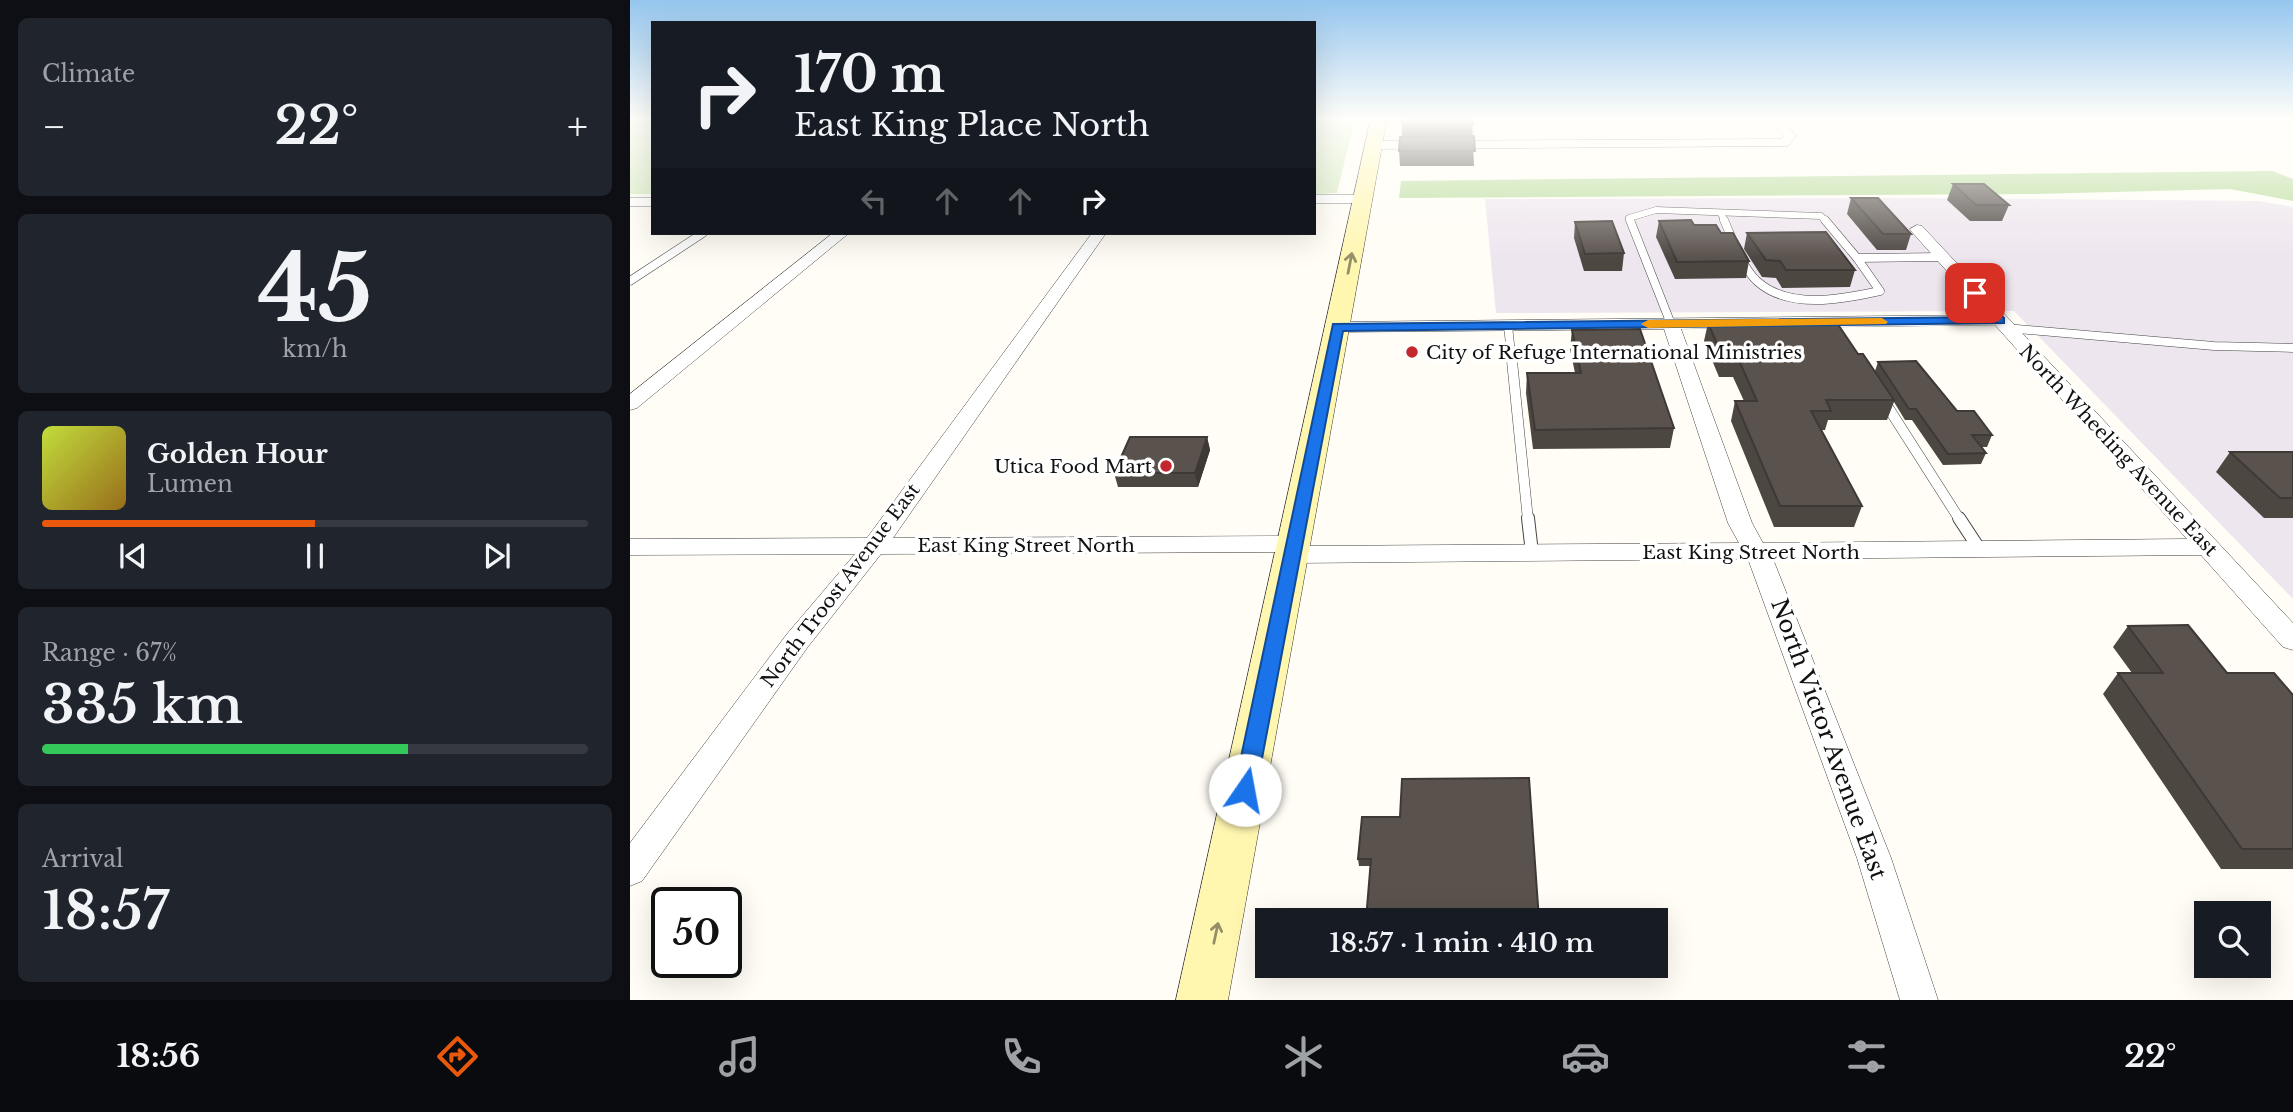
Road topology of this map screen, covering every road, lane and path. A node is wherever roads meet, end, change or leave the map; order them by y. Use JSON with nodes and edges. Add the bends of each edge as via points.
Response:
{"nodes":[{"id":1,"x":1370,"y":165,"type":"edge"},
{"id":2,"x":1316,"y":199,"type":"edge"},
{"id":3,"x":1363,"y":199,"type":"junction"},
{"id":4,"x":630,"y":202,"type":"edge"},
{"id":5,"x":651,"y":202,"type":"edge"},
{"id":6,"x":1721,"y":215,"type":"junction"},
{"id":7,"x":1917,"y":229,"type":"dead end"},
{"id":8,"x":700,"y":235,"type":"edge"},
{"id":9,"x":840,"y":235,"type":"edge"},
{"id":10,"x":1098,"y":235,"type":"edge"},
{"id":11,"x":1942,"y":257,"type":"junction"},
{"id":12,"x":1857,"y":258,"type":"junction"},
{"id":13,"x":630,"y":281,"type":"edge"},
{"id":14,"x":1671,"y":324,"type":"junction"},
{"id":15,"x":2003,"y":324,"type":"junction"},
{"id":16,"x":1508,"y":326,"type":"junction"},
{"id":17,"x":1337,"y":327,"type":"junction"},
{"id":18,"x":2293,"y":348,"type":"edge"},
{"id":19,"x":1877,"y":390,"type":"edge"},
{"id":20,"x":630,"y":404,"type":"edge"},
{"id":21,"x":873,"y":545,"type":"junction"},
{"id":22,"x":630,"y":547,"type":"edge"},
{"id":23,"x":2208,"y":547,"type":"junction"},
{"id":24,"x":1294,"y":549,"type":"junction"},
{"id":25,"x":1980,"y":550,"type":"junction"},
{"id":26,"x":1757,"y":552,"type":"junction"},
{"id":27,"x":1532,"y":554,"type":"junction"},
{"id":28,"x":2283,"y":619,"type":"edge"},
{"id":29,"x":2293,"y":640,"type":"edge"},
{"id":30,"x":630,"y":870,"type":"edge"},
{"id":31,"x":1202,"y":1000,"type":"edge"},
{"id":32,"x":1919,"y":1000,"type":"edge"}],
"edges":[{"from":1,"to":3,"type":"main road"},
{"from":2,"to":3,"type":"street"},
{"from":17,"to":3,"type":"main road","one_way":true},
{"from":4,"to":5,"type":"street"},
{"from":6,"to":12,"type":"lane","via":[[1821,216]]},
{"from":6,"to":12,"type":"lane","via":[[1756,281],[1777,294],[1851,299],[1880,291]]},
{"from":6,"to":14,"type":"lane","via":[[1656,210],[1629,218]]},
{"from":7,"to":11,"type":"street","name":"North Wheeling Avenue East"},
{"from":8,"to":13,"type":"lane"},
{"from":9,"to":20,"type":"street"},
{"from":10,"to":21,"type":"street","name":"North Troost Avenue East"},
{"from":11,"to":12,"type":"lane"},
{"from":11,"to":15,"type":"street","name":"North Wheeling Avenue East"},
{"from":14,"to":15,"type":"street","via":[[1836,328]]},
{"from":14,"to":16,"type":"street"},
{"from":14,"to":26,"type":"street","name":"North Victor Avenue East","via":[[1740,523]]},
{"from":15,"to":18,"type":"lane","via":[[2214,345]]},
{"from":15,"to":23,"type":"street","name":"North Wheeling Avenue East"},
{"from":16,"to":17,"type":"street"},
{"from":16,"to":27,"type":"lane"},
{"from":17,"to":24,"type":"main road"},
{"from":19,"to":25,"type":"lane"},
{"from":21,"to":22,"type":"street","name":"East King Street North"},
{"from":21,"to":24,"type":"street","name":"East King Street North"},
{"from":21,"to":30,"type":"street","name":"North Troost Avenue East"},
{"from":23,"to":25,"type":"street","name":"East King Street North"},
{"from":23,"to":28,"type":"street","name":"North Wheeling Avenue East"},
{"from":24,"to":27,"type":"street","name":"East King Street North"},
{"from":31,"to":24,"type":"main road","one_way":true},
{"from":25,"to":26,"type":"street","name":"East King Street North"},
{"from":26,"to":27,"type":"street","name":"East King Street North"},
{"from":26,"to":32,"type":"street","name":"North Victor Avenue East","via":[[1874,858]]},
{"from":28,"to":29,"type":"street","name":"North Wheeling Avenue East"}]}
